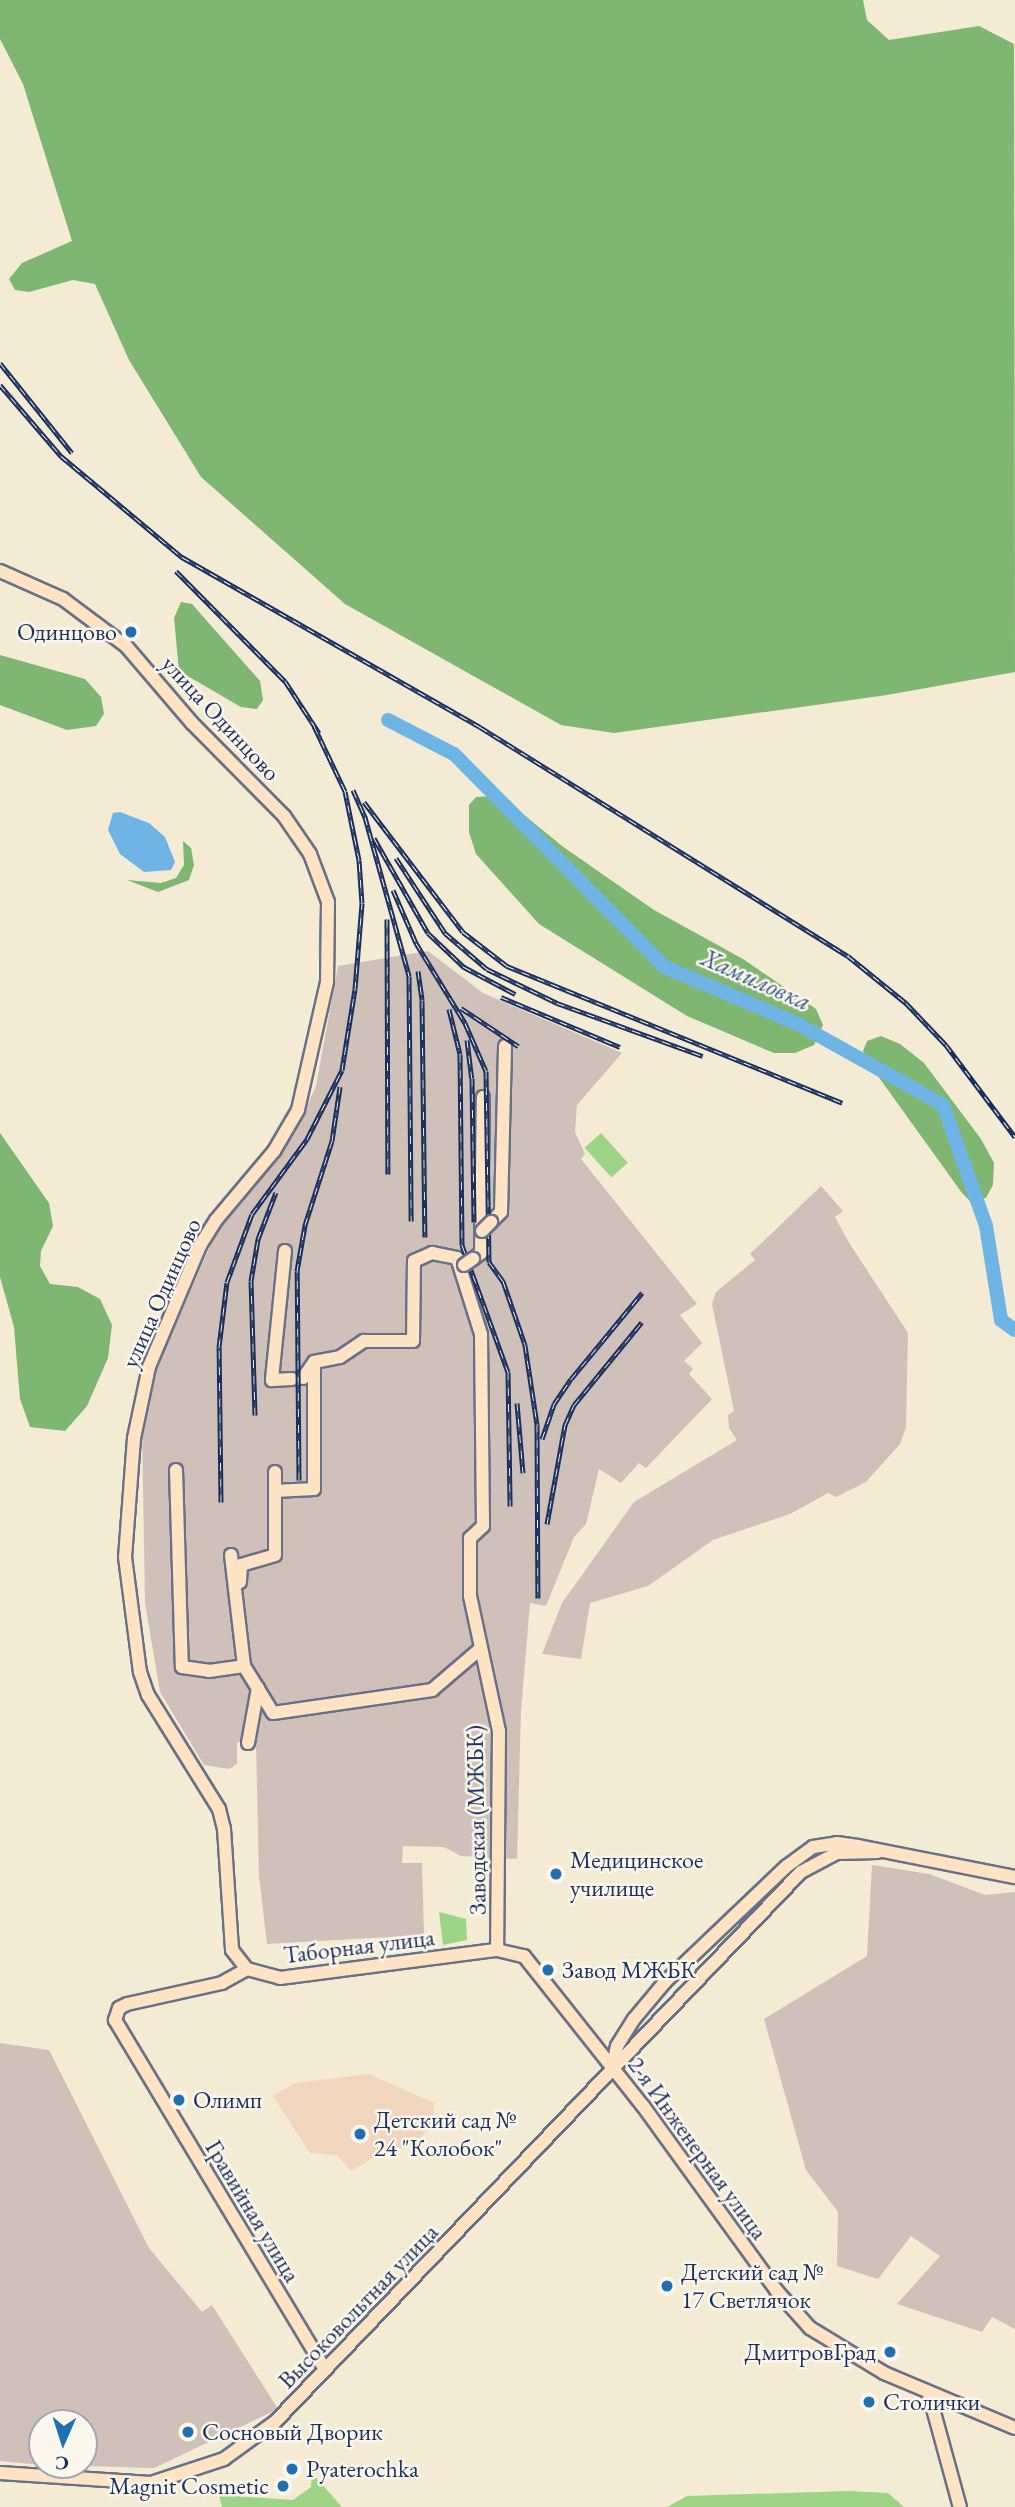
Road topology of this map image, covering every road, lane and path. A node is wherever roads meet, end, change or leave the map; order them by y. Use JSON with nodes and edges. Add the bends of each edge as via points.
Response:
{"nodes":[{"id":1,"x":1,"y":572,"type":"edge"},
{"id":2,"x":505,"y":1046,"type":"dead end"},
{"id":3,"x":483,"y":1097,"type":"dead end"},
{"id":4,"x":485,"y":1228,"type":"junction"},
{"id":5,"x":285,"y":1251,"type":"dead end"},
{"id":6,"x":466,"y":1264,"type":"junction"},
{"id":7,"x":314,"y":1362,"type":"junction"},
{"id":8,"x":176,"y":1470,"type":"dead end"},
{"id":9,"x":275,"y":1472,"type":"dead end"},
{"id":10,"x":275,"y":1491,"type":"junction"},
{"id":11,"x":231,"y":1555,"type":"dead end"},
{"id":12,"x":237,"y":1610,"type":"junction"},
{"id":13,"x":480,"y":1650,"type":"junction"},
{"id":14,"x":244,"y":1666,"type":"junction"},
{"id":15,"x":258,"y":1688,"type":"junction"},
{"id":16,"x":248,"y":1742,"type":"dead end"},
{"id":17,"x":878,"y":1852,"type":"junction"},
{"id":18,"x":1015,"y":1877,"type":"edge"},
{"id":19,"x":497,"y":1950,"type":"junction"},
{"id":20,"x":518,"y":1954,"type":"joint"},
{"id":21,"x":247,"y":1969,"type":"junction"},
{"id":22,"x":613,"y":2067,"type":"junction"},
{"id":23,"x":325,"y":2370,"type":"junction"},
{"id":24,"x":929,"y":2393,"type":"junction"},
{"id":25,"x":1015,"y":2428,"type":"edge"},
{"id":26,"x":0,"y":2473,"type":"edge"},
{"id":27,"x":960,"y":2507,"type":"edge"}],
"edges":[{"from":1,"to":21,"type":"street","name":"улица Одинцово","via":[[63,599],[126,646],[192,723],[284,816],[310,854],[328,902],[327,982],[307,1083],[290,1128],[200,1246],[152,1360],[138,1409],[127,1511],[125,1557],[139,1672],[160,1716],[214,1796],[224,1829],[229,1937],[232,1950]]},
{"from":2,"to":4,"type":"street","via":[[502,1212]]},
{"from":3,"to":4,"type":"street"},
{"from":4,"to":6,"type":"street","via":[[481,1254]]},
{"from":5,"to":7,"type":"street","via":[[272,1380],[298,1378]]},
{"from":6,"to":7,"type":"street","via":[[432,1253],[414,1261],[413,1341],[364,1341],[340,1357]]},
{"from":6,"to":13,"type":"street","name":"Заводская (МЖБК)","via":[[481,1334],[483,1526],[470,1538],[470,1596]]},
{"from":7,"to":10,"type":"street","via":[[314,1489]]},
{"from":8,"to":14,"type":"street","via":[[182,1667],[209,1671]]},
{"from":9,"to":10,"type":"street"},
{"from":10,"to":12,"type":"street","via":[[275,1555],[241,1565]]},
{"from":11,"to":12,"type":"street"},
{"from":12,"to":14,"type":"street"},
{"from":13,"to":15,"type":"street","via":[[432,1690],[389,1699],[273,1713]]},
{"from":13,"to":19,"type":"street","name":"Заводская (МЖБК)","via":[[499,1731]]},
{"from":14,"to":15,"type":"street"},
{"from":15,"to":16,"type":"street"},
{"from":17,"to":18,"type":"street"},
{"from":17,"to":22,"type":"street","name":"Высоковольтная улица","via":[[836,1853],[801,1872]]},
{"from":17,"to":22,"type":"street","name":"Высоковольтная улица","via":[[827,1844],[813,1847],[787,1866],[657,1992],[617,2046]]},
{"from":19,"to":20,"type":"street","name":"Таборная улица"},
{"from":19,"to":21,"type":"street","name":"Таборная улица","via":[[298,1978],[265,1976]]},
{"from":20,"to":22,"type":"street","name":"2-я Инженерная улица"},
{"from":21,"to":23,"type":"street","name":"Гравийная улица","via":[[222,1983],[127,2004],[116,2015],[119,2027]]},
{"from":22,"to":23,"type":"street","name":"Высоковольтная улица"},
{"from":22,"to":24,"type":"street","name":"2-я Инженерная улица","via":[[776,2290],[810,2328],[845,2353]]},
{"from":23,"to":26,"type":"street","name":"Высоковольтная улица","via":[[275,2422],[223,2459],[187,2475],[151,2483]]},
{"from":24,"to":25,"type":"street","name":"2-я Инженерная улица"},
{"from":24,"to":27,"type":"street"}]}
